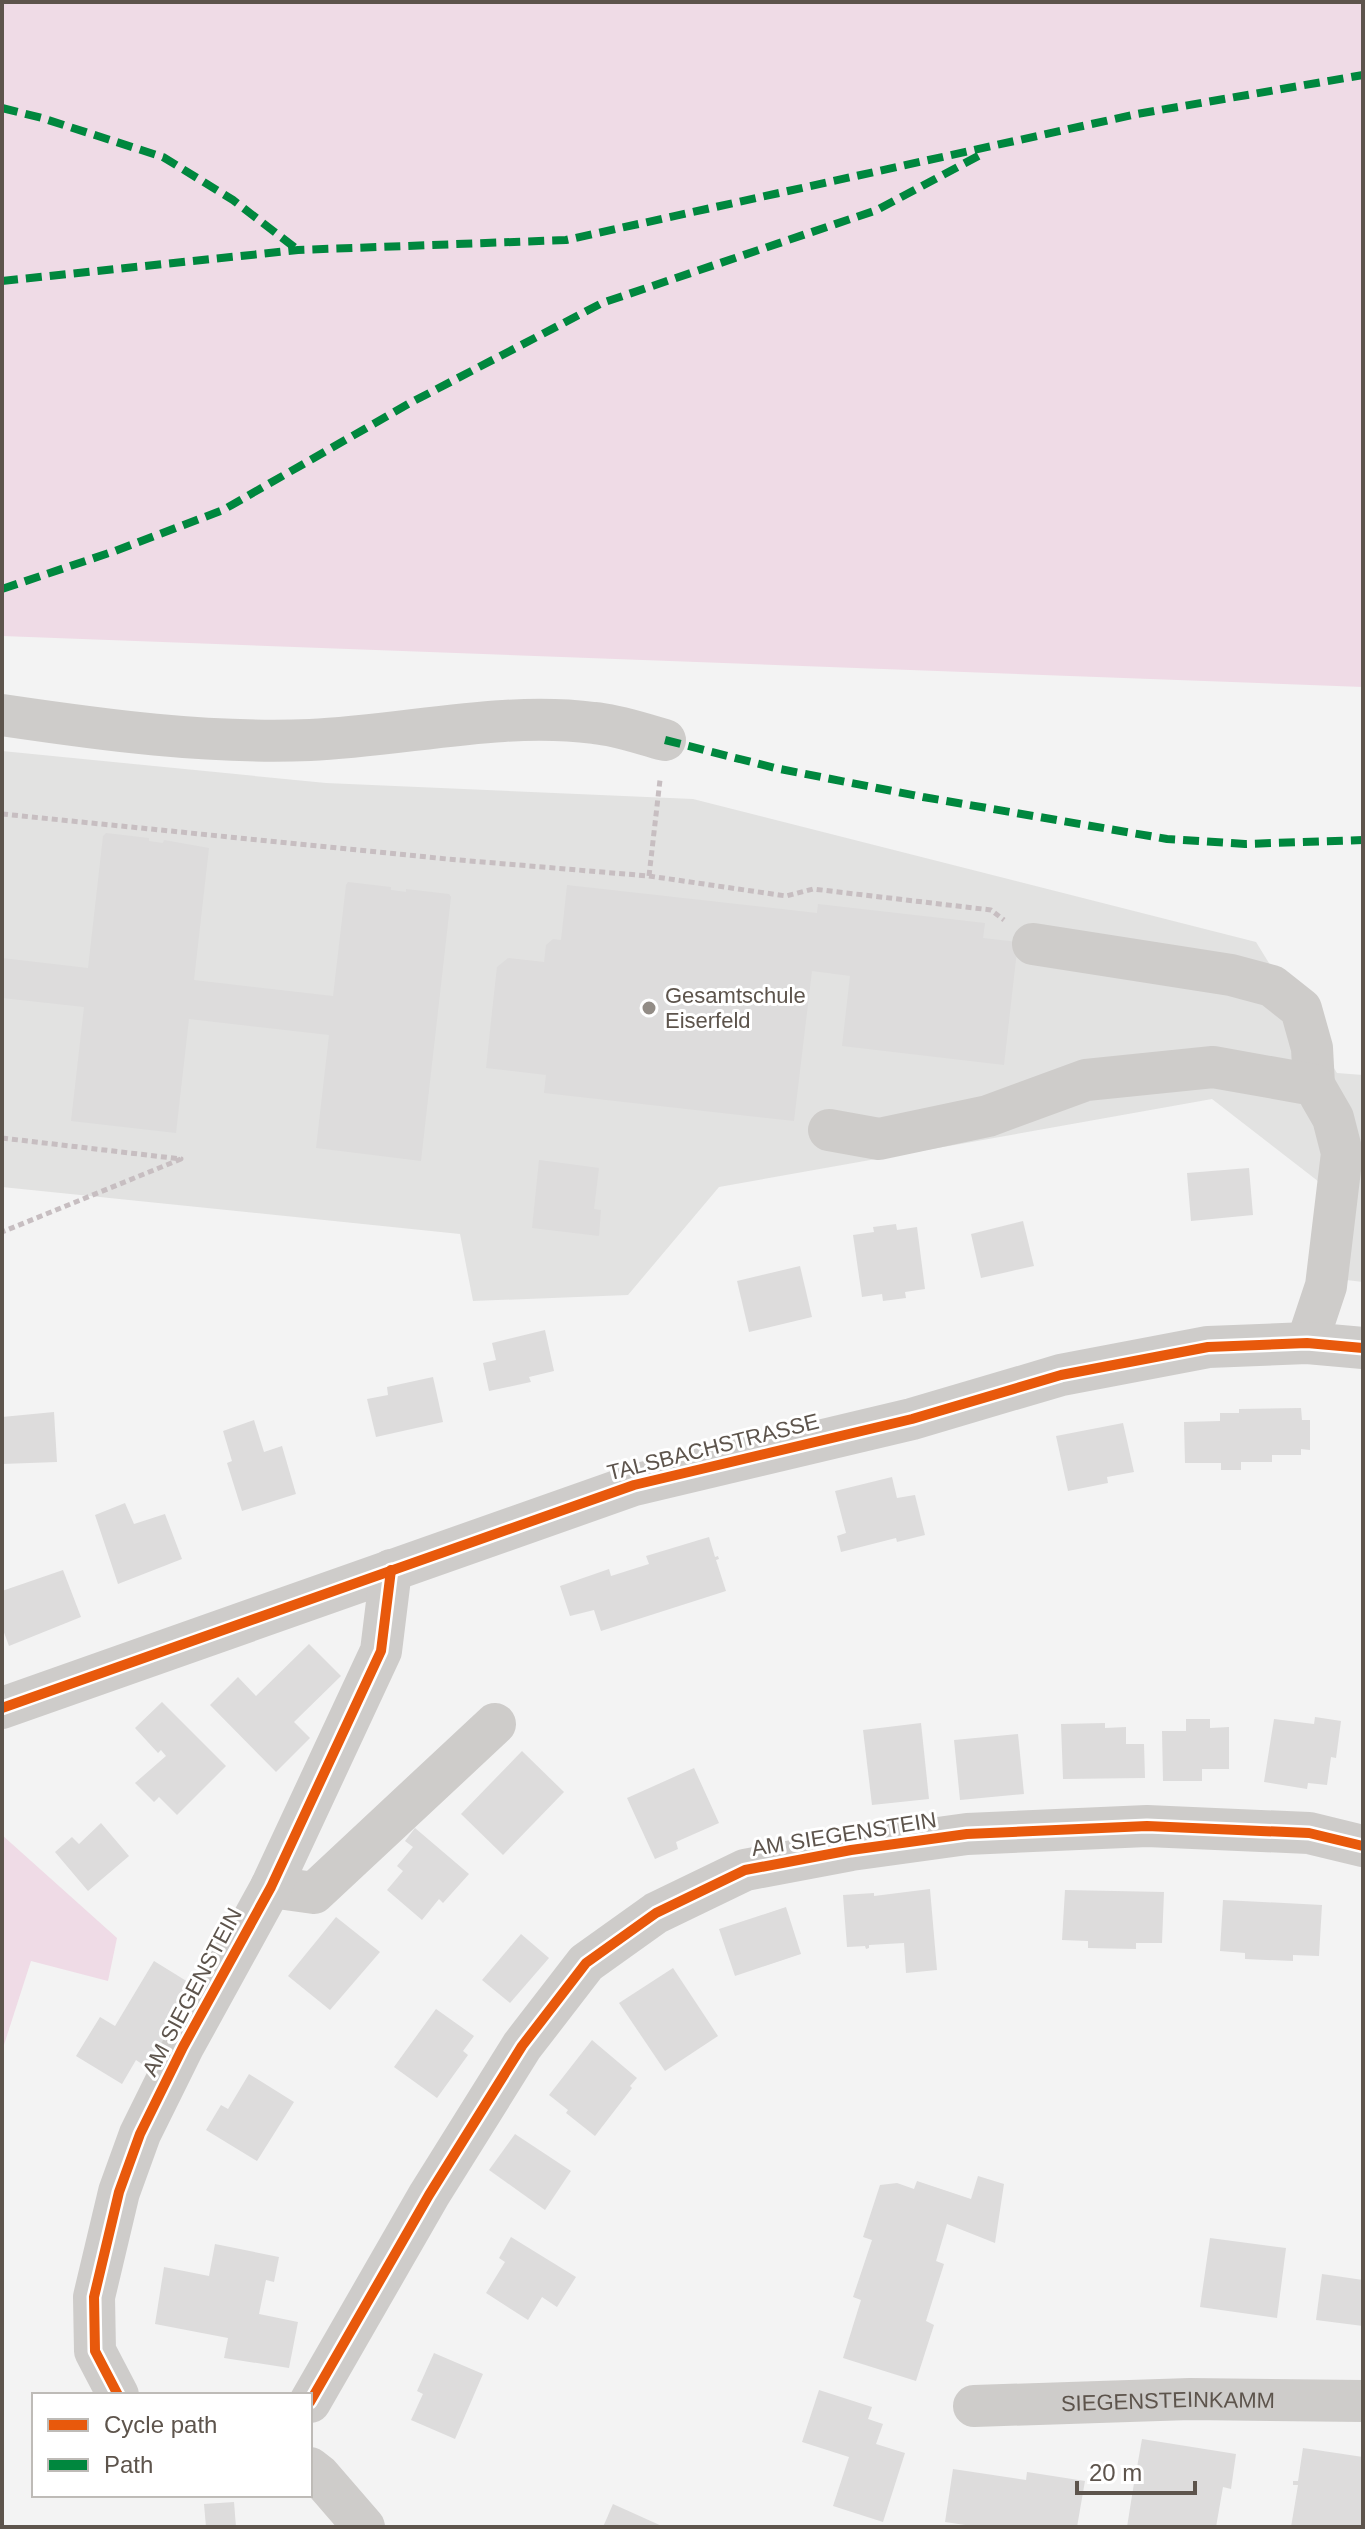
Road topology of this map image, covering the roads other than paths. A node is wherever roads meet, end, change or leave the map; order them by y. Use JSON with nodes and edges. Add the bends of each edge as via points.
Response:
{"nodes":[{"id":1,"x":2,"y":715,"type":"edge"},
{"id":2,"x":665,"y":740,"type":"road end"},
{"id":3,"x":1033,"y":944,"type":"dead end"},
{"id":4,"x":1314,"y":1085,"type":"junction"},
{"id":5,"x":829,"y":1130,"type":"dead end"},
{"id":6,"x":1353,"y":1154,"type":"edge"},
{"id":7,"x":1348,"y":1238,"type":"edge"},
{"id":8,"x":1307,"y":1343,"type":"junction"},
{"id":9,"x":1363,"y":1348,"type":"edge"},
{"id":10,"x":391,"y":1570,"type":"junction"},
{"id":11,"x":2,"y":1708,"type":"edge"},
{"id":12,"x":495,"y":1724,"type":"dead end"},
{"id":13,"x":1363,"y":1846,"type":"edge"},
{"id":14,"x":271,"y":1887,"type":"junction"},
{"id":15,"x":117,"y":2393,"type":"edge"},
{"id":16,"x":312,"y":2399,"type":"edge"},
{"id":17,"x":1363,"y":2401,"type":"edge"},
{"id":18,"x":974,"y":2406,"type":"dead end"},
{"id":19,"x":312,"y":2470,"type":"edge"},
{"id":20,"x":364,"y":2527,"type":"edge"}],
"edges":[{"from":1,"to":2,"type":"street","via":[[233,741],[313,740],[536,720],[596,723]]},
{"from":3,"to":4,"type":"street","via":[[1272,986],[1301,1009],[1312,1048]]},
{"from":4,"to":5,"type":"street","via":[[1213,1067],[1086,1080],[988,1116],[879,1139]]},
{"from":4,"to":6,"type":"street"},
{"from":6,"to":7,"type":"street"},
{"from":7,"to":8,"type":"street"},
{"from":8,"to":9,"type":"street","name":"TALSBACHSTRASSE"},
{"from":8,"to":10,"type":"street","name":"TALSBACHSTRASSE","via":[[1208,1347],[1061,1375],[912,1419],[634,1485]]},
{"from":10,"to":11,"type":"street","name":"TALSBACHSTRASSE"},
{"from":10,"to":14,"type":"street","name":"AM SIEGENSTEIN","via":[[381,1651]]},
{"from":12,"to":14,"type":"street","via":[[314,1893]]},
{"from":13,"to":16,"type":"street","name":"AM SIEGENSTEIN","via":[[1309,1833],[1147,1826],[967,1834],[745,1870],[656,1913],[586,1963],[522,2046]]},
{"from":14,"to":15,"type":"street","name":"AM SIEGENSTEIN","via":[[152,2109],[119,2192],[94,2297],[95,2351]]},
{"from":17,"to":18,"type":"street","name":"SIEGENSTEINKAMM","via":[[1190,2399]]},
{"from":19,"to":20,"type":"street"}]}
